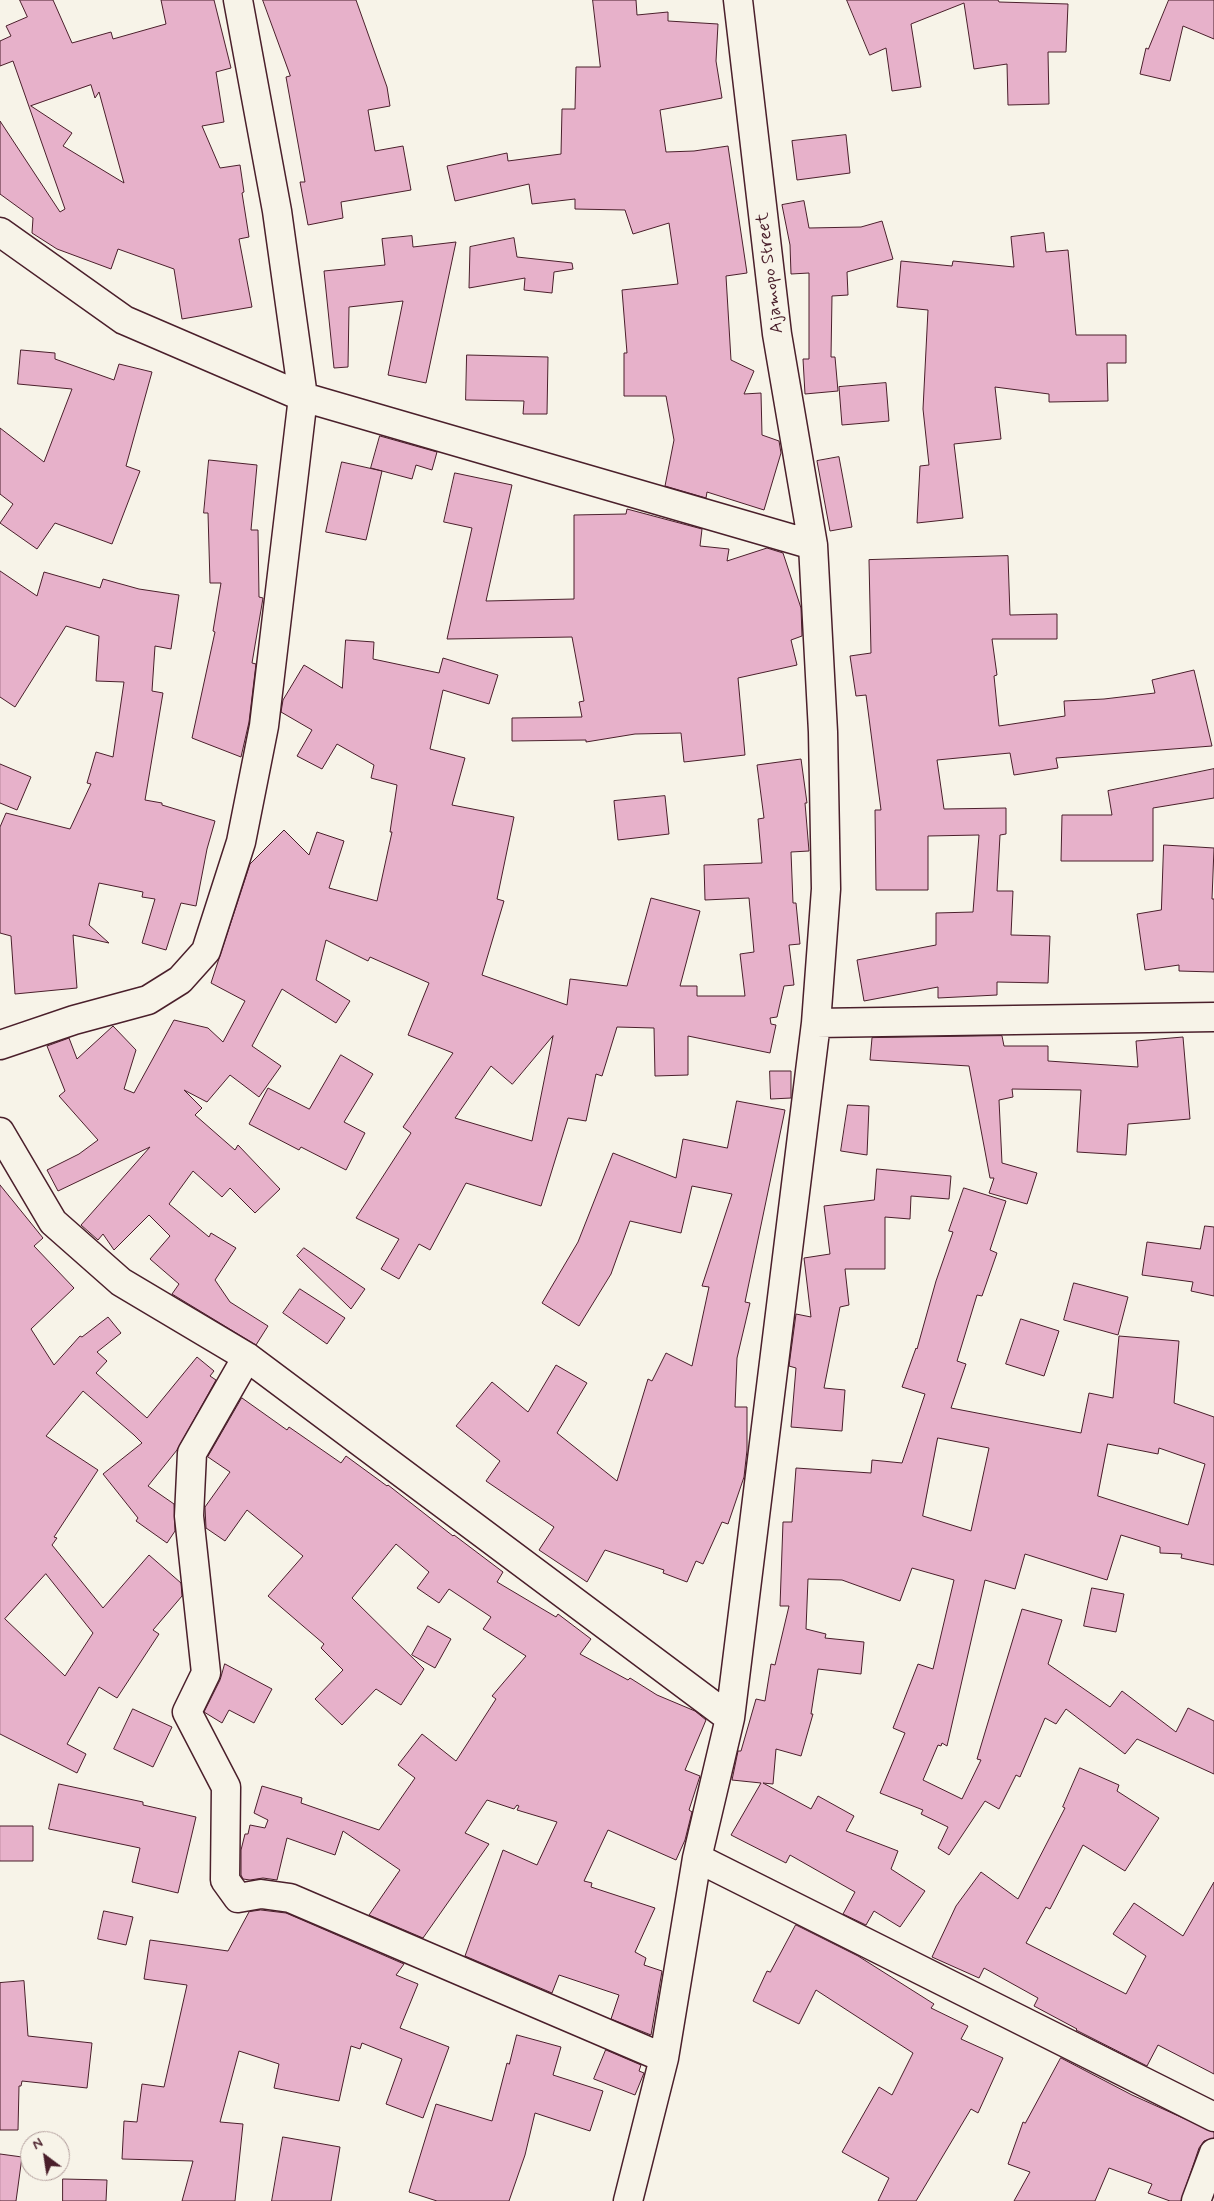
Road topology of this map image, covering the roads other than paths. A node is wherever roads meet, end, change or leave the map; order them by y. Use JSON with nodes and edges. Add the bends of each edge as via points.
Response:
{"nodes":[{"id":1,"x":238,"y":0,"type":"edge"},
{"id":2,"x":738,"y":0,"type":"edge"},
{"id":3,"x":0,"y":232,"type":"edge"},
{"id":4,"x":303,"y":397,"type":"junction"},
{"id":5,"x":813,"y":545,"type":"junction"},
{"id":6,"x":1214,"y":1017,"type":"edge"},
{"id":7,"x":816,"y":1023,"type":"junction"},
{"id":8,"x":0,"y":1045,"type":"edge"},
{"id":9,"x":0,"y":1132,"type":"edge"},
{"id":10,"x":247,"y":1357,"type":"junction"},
{"id":11,"x":730,"y":1718,"type":"junction"},
{"id":12,"x":697,"y":1858,"type":"junction"},
{"id":13,"x":664,"y":2058,"type":"junction"},
{"id":14,"x":1214,"y":2117,"type":"edge"},
{"id":15,"x":1214,"y":2152,"type":"edge"},
{"id":16,"x":628,"y":2201,"type":"edge"},
{"id":17,"x":1196,"y":2201,"type":"edge"}],
"edges":[{"from":1,"to":4,"type":"street","via":[[277,211]]},
{"from":2,"to":5,"type":"street","name":"Ajamopo Street","via":[[778,334]]},
{"from":3,"to":4,"type":"street","via":[[124,320]]},
{"from":4,"to":5,"type":"street"},
{"from":4,"to":8,"type":"street","via":[[264,726],[242,842],[206,951],[180,980],[148,1000]]},
{"from":5,"to":7,"type":"street","name":"Ajamopo Street","via":[[823,732],[826,889]]},
{"from":6,"to":7,"type":"street"},
{"from":7,"to":11,"type":"street","name":"Ajamopo Street"},
{"from":9,"to":10,"type":"street","via":[[53,1222],[121,1282]]},
{"from":10,"to":11,"type":"street"},
{"from":10,"to":13,"type":"street","via":[[192,1453],[189,1516],[206,1673],[187,1712],[226,1787],[225,1880],[238,1898],[261,1894],[290,1898]]},
{"from":11,"to":12,"type":"street","name":"Ajamopo Street"},
{"from":12,"to":13,"type":"street","name":"Ajamopo Street"},
{"from":12,"to":14,"type":"street"},
{"from":13,"to":16,"type":"street","name":"Ajamopo Street"},
{"from":15,"to":17,"type":"street"}]}
